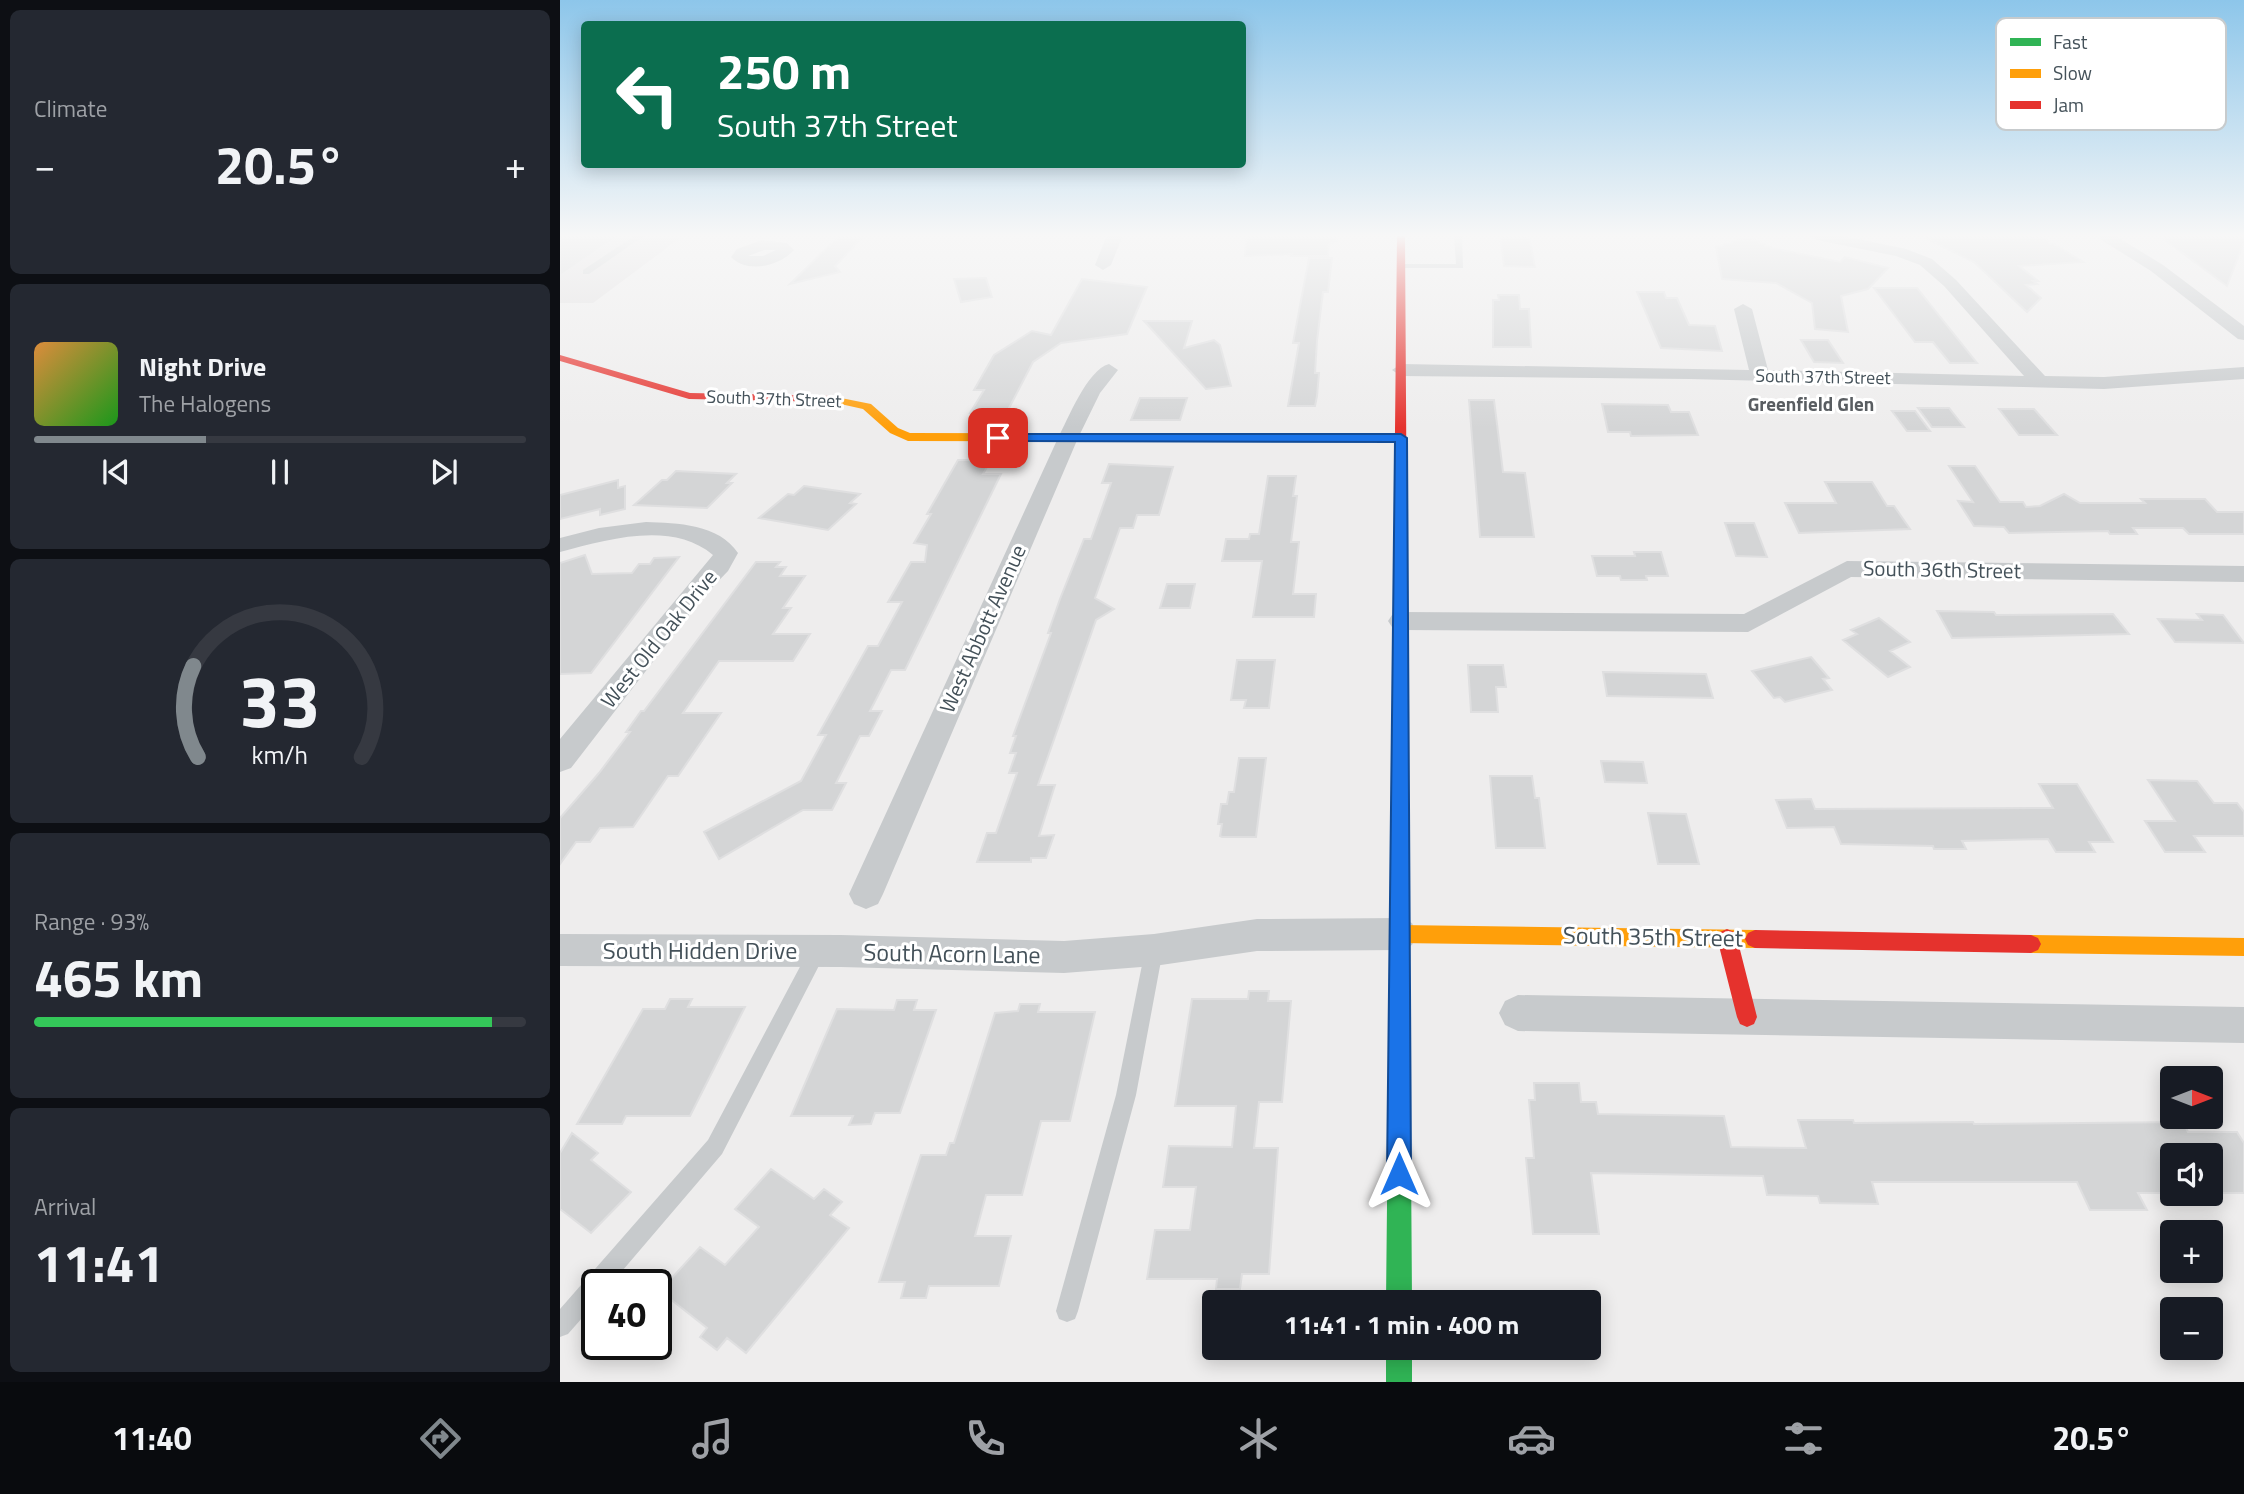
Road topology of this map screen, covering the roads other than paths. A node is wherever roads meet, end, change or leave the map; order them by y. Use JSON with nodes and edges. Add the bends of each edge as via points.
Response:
{"nodes":[{"id":1,"x":1401,"y":299,"type":"edge"},
{"id":2,"x":1965,"y":299,"type":"edge"},
{"id":3,"x":2198,"y":299,"type":"edge"},
{"id":4,"x":1743,"y":309,"type":"dead end"},
{"id":5,"x":2244,"y":335,"type":"edge"},
{"id":6,"x":560,"y":358,"type":"edge"},
{"id":7,"x":1109,"y":370,"type":"dead end"},
{"id":8,"x":1401,"y":370,"type":"junction"},
{"id":9,"x":2244,"y":373,"type":"edge"},
{"id":10,"x":1760,"y":376,"type":"junction"},
{"id":11,"x":2040,"y":382,"type":"junction"},
{"id":12,"x":1068,"y":438,"type":"junction"},
{"id":13,"x":1401,"y":438,"type":"junction"},
{"id":14,"x":560,"y":545,"type":"edge"},
{"id":15,"x":2244,"y":574,"type":"edge"},
{"id":16,"x":1401,"y":621,"type":"junction"},
{"id":17,"x":560,"y":760,"type":"edge"},
{"id":18,"x":866,"y":894,"type":"dead end"},
{"id":19,"x":1400,"y":934,"type":"junction"},
{"id":20,"x":1727,"y":938,"type":"junction"},
{"id":21,"x":2244,"y":947,"type":"edge"},
{"id":22,"x":560,"y":950,"type":"edge"},
{"id":23,"x":1154,"y":950,"type":"junction"},
{"id":24,"x":829,"y":951,"type":"junction"},
{"id":25,"x":1064,"y":957,"type":"joint"},
{"id":26,"x":1518,"y":1013,"type":"dead end"},
{"id":27,"x":1747,"y":1017,"type":"junction"},
{"id":28,"x":2244,"y":1025,"type":"edge"},
{"id":29,"x":1399,"y":1290,"type":"edge"},
{"id":30,"x":1067,"y":1311,"type":"dead end"},
{"id":31,"x":560,"y":1326,"type":"edge"},
{"id":32,"x":1399,"y":1360,"type":"edge"},
{"id":33,"x":1399,"y":1382,"type":"edge"}],
"edges":[{"from":1,"to":8,"type":"street"},
{"from":2,"to":11,"type":"street"},
{"from":3,"to":5,"type":"street"},
{"from":4,"to":10,"type":"street"},
{"from":6,"to":12,"type":"street","name":"South 37th Street","via":[[689,396],[860,402],[892,431],[908,437]]},
{"from":7,"to":12,"type":"street","name":"West Abbott Avenue","via":[[1090,392]]},
{"from":8,"to":10,"type":"street","name":"South 37th Street"},
{"from":8,"to":13,"type":"street"},
{"from":9,"to":11,"type":"street","name":"South 37th Street","via":[[2151,382]]},
{"from":10,"to":11,"type":"street","name":"South 37th Street"},
{"from":12,"to":13,"type":"street","name":"South 37th Street"},
{"from":12,"to":18,"type":"street","name":"West Abbott Avenue"},
{"from":13,"to":16,"type":"street"},
{"from":14,"to":17,"type":"street","name":"West Old Oak Drive","via":[[621,531],[657,530],[689,533],[718,543],[726,553]]},
{"from":15,"to":16,"type":"street","name":"South 36th Street","via":[[1847,569],[1748,623]]},
{"from":16,"to":19,"type":"street"},
{"from":19,"to":20,"type":"street","name":"South 35th Street"},
{"from":19,"to":23,"type":"street","name":"South 35th Street","via":[[1258,935]]},
{"from":19,"to":29,"type":"street"},
{"from":20,"to":21,"type":"street","name":"South 35th Street"},
{"from":20,"to":27,"type":"street"},
{"from":22,"to":24,"type":"street","name":"South Hidden Drive"},
{"from":23,"to":25,"type":"street","name":"South 35th Street"},
{"from":23,"to":30,"type":"lane","via":[[1126,1095]]},
{"from":24,"to":25,"type":"street","name":"South Acorn Lane"},
{"from":24,"to":31,"type":"lane","via":[[715,1147]]},
{"from":26,"to":27,"type":"street"},
{"from":27,"to":28,"type":"street"},
{"from":32,"to":33,"type":"street"}]}
